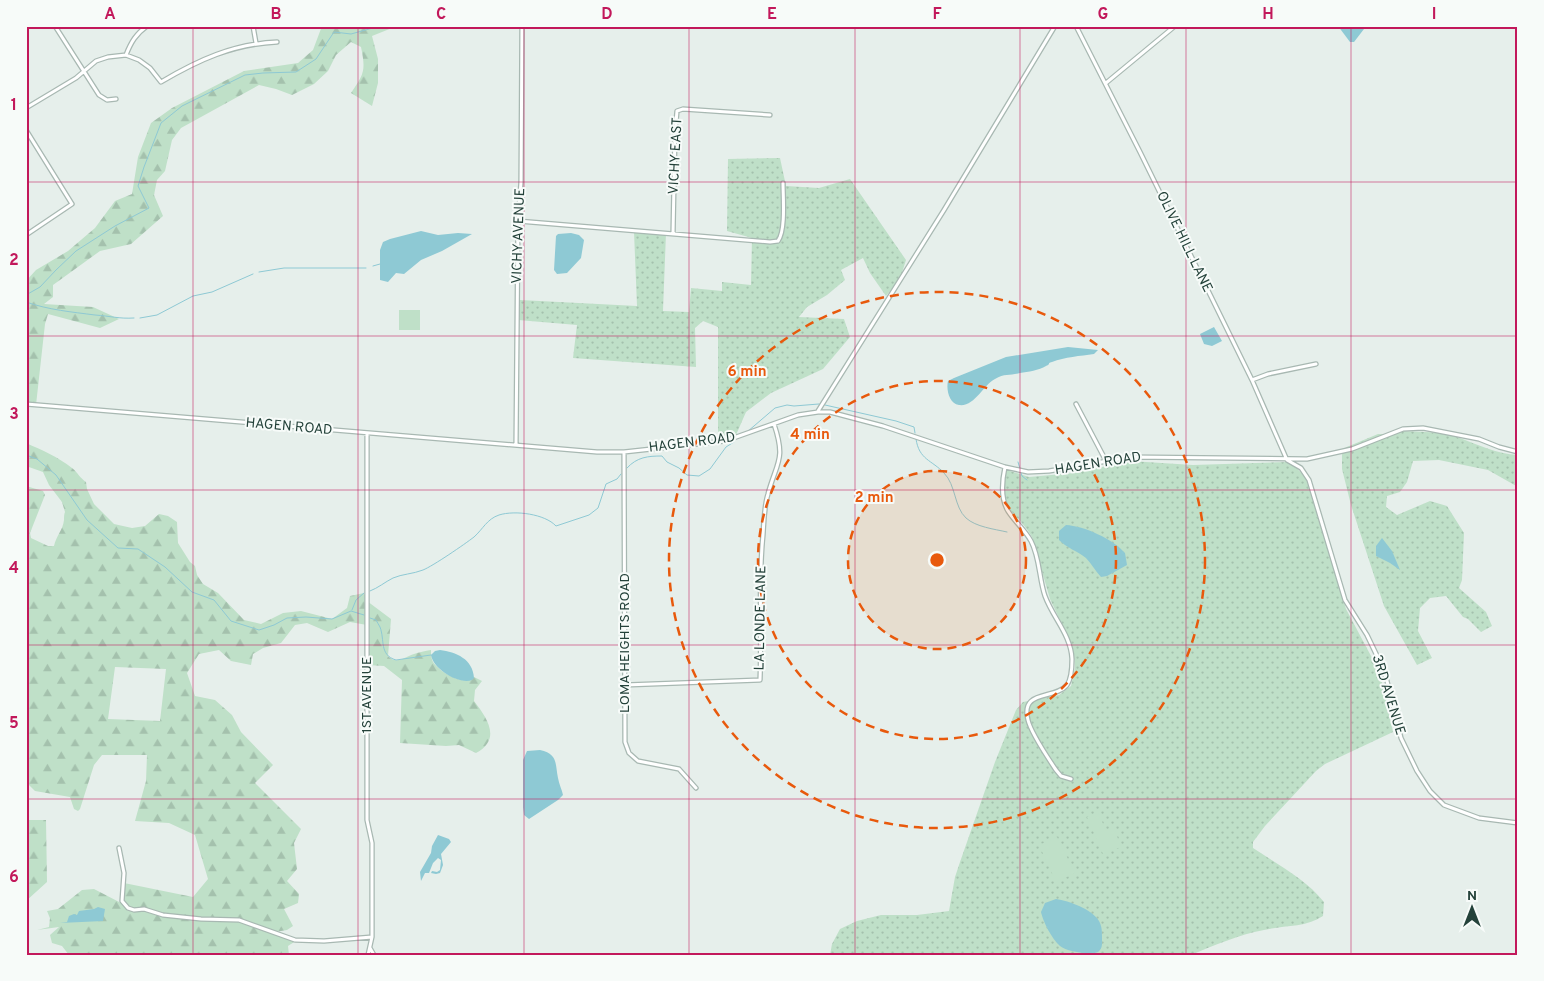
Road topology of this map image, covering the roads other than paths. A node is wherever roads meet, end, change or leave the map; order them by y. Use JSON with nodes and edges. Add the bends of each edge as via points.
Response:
{"nodes":[{"id":1,"x":55,"y":26,"type":"edge"},
{"id":2,"x":147,"y":26,"type":"edge"},
{"id":3,"x":253,"y":26,"type":"edge"},
{"id":4,"x":522,"y":26,"type":"edge"},
{"id":5,"x":1055,"y":26,"type":"edge"},
{"id":6,"x":1076,"y":26,"type":"edge"},
{"id":7,"x":1176,"y":26,"type":"edge"},
{"id":8,"x":277,"y":42,"type":"dead end"},
{"id":9,"x":256,"y":43,"type":"junction"},
{"id":10,"x":126,"y":55,"type":"junction"},
{"id":11,"x":84,"y":70,"type":"junction"},
{"id":12,"x":1106,"y":83,"type":"junction"},
{"id":13,"x":116,"y":99,"type":"dead end"},
{"id":14,"x":26,"y":108,"type":"edge"},
{"id":15,"x":770,"y":115,"type":"dead end"},
{"id":16,"x":26,"y":130,"type":"edge"},
{"id":17,"x":783,"y":183,"type":"dead end"},
{"id":18,"x":518,"y":221,"type":"junction"},
{"id":19,"x":673,"y":233,"type":"junction"},
{"id":20,"x":26,"y":235,"type":"edge"},
{"id":21,"x":1316,"y":364,"type":"dead end"},
{"id":22,"x":1252,"y":380,"type":"junction"},
{"id":23,"x":26,"y":404,"type":"edge"},
{"id":24,"x":1076,"y":404,"type":"dead end"},
{"id":25,"x":818,"y":412,"type":"junction"},
{"id":26,"x":774,"y":424,"type":"junction"},
{"id":27,"x":367,"y":434,"type":"junction"},
{"id":28,"x":516,"y":446,"type":"junction"},
{"id":29,"x":624,"y":452,"type":"junction"},
{"id":30,"x":1518,"y":452,"type":"edge"},
{"id":31,"x":1287,"y":460,"type":"junction"},
{"id":32,"x":1106,"y":461,"type":"junction"},
{"id":33,"x":1005,"y":467,"type":"junction"},
{"id":34,"x":625,"y":685,"type":"junction"},
{"id":35,"x":1071,"y":779,"type":"dead end"},
{"id":36,"x":696,"y":788,"type":"dead end"},
{"id":37,"x":1518,"y":823,"type":"edge"},
{"id":38,"x":119,"y":848,"type":"dead end"},
{"id":39,"x":372,"y":937,"type":"junction"},
{"id":40,"x":370,"y":948,"type":"junction"},
{"id":41,"x":368,"y":955,"type":"edge"},
{"id":42,"x":374,"y":955,"type":"edge"}],
"edges":[{"from":1,"to":11,"type":"street"},
{"from":2,"to":10,"type":"street","via":[[132,40]]},
{"from":3,"to":9,"type":"street"},
{"from":4,"to":18,"type":"street","name":"VICHY AVENUE"},
{"from":5,"to":25,"type":"street"},
{"from":6,"to":12,"type":"street","name":"OLIVE HILL LANE"},
{"from":7,"to":12,"type":"street"},
{"from":8,"to":9,"type":"street"},
{"from":9,"to":10,"type":"street","via":[[208,57],[161,82],[150,68]]},
{"from":10,"to":11,"type":"street","via":[[101,59]]},
{"from":11,"to":13,"type":"street","via":[[103,98]]},
{"from":11,"to":14,"type":"street"},
{"from":12,"to":22,"type":"street","name":"OLIVE HILL LANE"},
{"from":15,"to":19,"type":"street","name":"VICHY EAST","via":[[677,111]]},
{"from":16,"to":20,"type":"street","via":[[72,204]]},
{"from":17,"to":19,"type":"street","via":[[782,229],[778,241]]},
{"from":18,"to":19,"type":"street"},
{"from":18,"to":28,"type":"street","name":"VICHY AVENUE"},
{"from":21,"to":22,"type":"street"},
{"from":22,"to":31,"type":"street","name":"OLIVE HILL LANE"},
{"from":23,"to":27,"type":"street","name":"HAGEN ROAD"},
{"from":24,"to":32,"type":"street"},
{"from":25,"to":26,"type":"street","name":"HAGEN ROAD"},
{"from":25,"to":33,"type":"street","name":"HAGEN ROAD","via":[[830,412],[883,426]]},
{"from":26,"to":29,"type":"street","name":"HAGEN ROAD","via":[[725,441]]},
{"from":26,"to":34,"type":"street","name":"LA LONDE LANE","via":[[781,454],[765,510],[760,680]]},
{"from":27,"to":28,"type":"street","name":"HAGEN ROAD"},
{"from":27,"to":39,"type":"street","name":"1ST AVENUE","via":[[367,812],[372,843]]},
{"from":28,"to":29,"type":"street","name":"HAGEN ROAD"},
{"from":29,"to":34,"type":"street","name":"LOMA HEIGHTS ROAD"},
{"from":30,"to":31,"type":"street","name":"HAGEN ROAD","via":[[1479,439],[1423,428],[1403,430],[1352,449]]},
{"from":31,"to":32,"type":"street","name":"HAGEN ROAD","via":[[1131,457]]},
{"from":31,"to":37,"type":"street","name":"3RD AVENUE","via":[[1301,468],[1309,480],[1345,600],[1377,655],[1387,681],[1400,738],[1425,784],[1435,797],[1451,808],[1480,818]]},
{"from":32,"to":33,"type":"street","name":"HAGEN ROAD","via":[[1049,472],[1026,472]]},
{"from":33,"to":35,"type":"street","via":[[1004,500],[1032,543],[1045,597],[1067,638],[1072,658],[1067,685],[1031,702],[1027,707],[1027,719],[1057,771]]},
{"from":34,"to":36,"type":"street","name":"LOMA HEIGHTS ROAD","via":[[625,742],[629,753],[638,761],[679,768]]},
{"from":38,"to":39,"type":"street","via":[[124,873],[122,901],[128,908],[168,916],[239,920],[295,940]]},
{"from":39,"to":40,"type":"street","name":"1ST AVENUE"},
{"from":40,"to":41,"type":"street","name":"1ST AVENUE"},
{"from":40,"to":42,"type":"street"}]}
